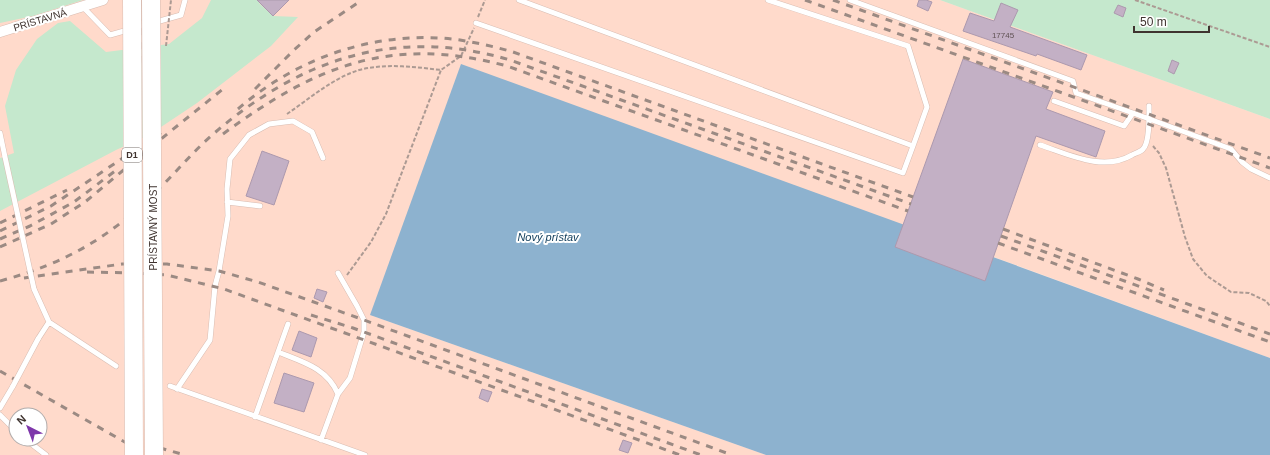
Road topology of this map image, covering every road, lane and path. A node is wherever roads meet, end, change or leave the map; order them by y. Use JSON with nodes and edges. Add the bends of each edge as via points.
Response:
{"nodes":[{"id":1,"x":103,"y":0,"type":"edge"},
{"id":2,"x":132,"y":0,"type":"edge"},
{"id":3,"x":151,"y":0,"type":"edge"},
{"id":4,"x":185,"y":0,"type":"edge"},
{"id":5,"x":485,"y":0,"type":"edge"},
{"id":6,"x":519,"y":0,"type":"edge"},
{"id":7,"x":768,"y":0,"type":"edge"},
{"id":8,"x":850,"y":0,"type":"edge"},
{"id":9,"x":1135,"y":0,"type":"edge"},
{"id":10,"x":82,"y":6,"type":"junction"},
{"id":11,"x":476,"y":23,"type":"junction"},
{"id":12,"x":0,"y":32,"type":"edge"},
{"id":13,"x":1270,"y":47,"type":"edge"},
{"id":14,"x":441,"y":70,"type":"junction"},
{"id":15,"x":1054,"y":102,"type":"dead end"},
{"id":16,"x":1149,"y":106,"type":"dead end"},
{"id":17,"x":1133,"y":113,"type":"junction"},
{"id":18,"x":1149,"y":119,"type":"junction"},
{"id":19,"x":273,"y":123,"type":"junction"},
{"id":20,"x":0,"y":133,"type":"edge"},
{"id":21,"x":1147,"y":140,"type":"junction"},
{"id":22,"x":1040,"y":145,"type":"dead end"},
{"id":23,"x":913,"y":146,"type":"junction"},
{"id":24,"x":323,"y":158,"type":"dead end"},
{"id":25,"x":1270,"y":178,"type":"edge"},
{"id":26,"x":227,"y":202,"type":"junction"},
{"id":27,"x":260,"y":206,"type":"dead end"},
{"id":28,"x":338,"y":273,"type":"dead end"},
{"id":29,"x":342,"y":281,"type":"junction"},
{"id":30,"x":1270,"y":306,"type":"edge"},
{"id":31,"x":49,"y":322,"type":"junction"},
{"id":32,"x":288,"y":324,"type":"dead end"},
{"id":33,"x":278,"y":352,"type":"junction"},
{"id":34,"x":116,"y":366,"type":"dead end"},
{"id":35,"x":170,"y":386,"type":"dead end"},
{"id":36,"x":177,"y":389,"type":"junction"},
{"id":37,"x":338,"y":394,"type":"junction"},
{"id":38,"x":0,"y":408,"type":"edge"},
{"id":39,"x":0,"y":415,"type":"edge"},
{"id":40,"x":255,"y":417,"type":"junction"},
{"id":41,"x":8,"y":423,"type":"edge"},
{"id":42,"x":321,"y":440,"type":"junction"},
{"id":43,"x":36,"y":447,"type":"edge"},
{"id":44,"x":46,"y":455,"type":"edge"},
{"id":45,"x":134,"y":455,"type":"edge"},
{"id":46,"x":154,"y":455,"type":"edge"},
{"id":47,"x":364,"y":455,"type":"edge"}],
"edges":[{"from":1,"to":10,"type":"street","name":"PRÍSTAVNÁ"},
{"from":2,"to":45,"type":"highway","number":"D1","bridge":true},
{"from":3,"to":46,"type":"highway","name":"PRÍSTAVNÝ MOST","number":"D1","bridge":true},
{"from":4,"to":10,"type":"lane","via":[[181,15],[110,35]]},
{"from":5,"to":11,"type":"path"},
{"from":6,"to":23,"type":"lane"},
{"from":7,"to":23,"type":"lane","via":[[908,46],[926,107]]},
{"from":8,"to":17,"type":"lane","via":[[1073,81],[1076,93]]},
{"from":9,"to":13,"type":"path"},
{"from":10,"to":12,"type":"street","name":"PRÍSTAVNÁ"},
{"from":11,"to":14,"type":"path","via":[[461,56]]},
{"from":11,"to":23,"type":"lane","via":[[903,173]]},
{"from":14,"to":19,"type":"path","via":[[398,66],[358,70],[315,94]]},
{"from":14,"to":29,"type":"path","via":[[386,214],[371,242]]},
{"from":15,"to":17,"type":"lane","via":[[1124,126]]},
{"from":16,"to":18,"type":"lane"},
{"from":17,"to":18,"type":"lane"},
{"from":18,"to":21,"type":"lane"},
{"from":18,"to":25,"type":"lane","via":[[1231,149],[1251,169]]},
{"from":19,"to":24,"type":"lane","via":[[293,121],[312,132]]},
{"from":19,"to":26,"type":"lane","via":[[249,135],[230,159]]},
{"from":20,"to":31,"type":"lane","bridge":true,"via":[[34,289]]},
{"from":21,"to":22,"type":"lane","via":[[1143,149],[1126,159],[1100,162],[1090,162]]},
{"from":21,"to":30,"type":"path","via":[[1159,153],[1166,168],[1193,259],[1207,276],[1231,292],[1250,293],[1266,301]]},
{"from":26,"to":27,"type":"lane"},
{"from":26,"to":36,"type":"lane","via":[[228,216],[215,286],[210,340]]},
{"from":28,"to":29,"type":"lane"},
{"from":29,"to":37,"type":"lane","via":[[364,320],[364,332],[350,378]]},
{"from":31,"to":34,"type":"lane"},
{"from":31,"to":38,"type":"lane","bridge":true},
{"from":32,"to":33,"type":"lane"},
{"from":33,"to":37,"type":"lane","via":[[315,366],[334,384]]},
{"from":33,"to":40,"type":"lane"},
{"from":35,"to":36,"type":"lane"},
{"from":36,"to":40,"type":"lane"},
{"from":37,"to":42,"type":"lane"},
{"from":39,"to":41,"type":"lane"},
{"from":40,"to":42,"type":"lane"},
{"from":42,"to":47,"type":"lane"},
{"from":43,"to":44,"type":"lane"}]}
